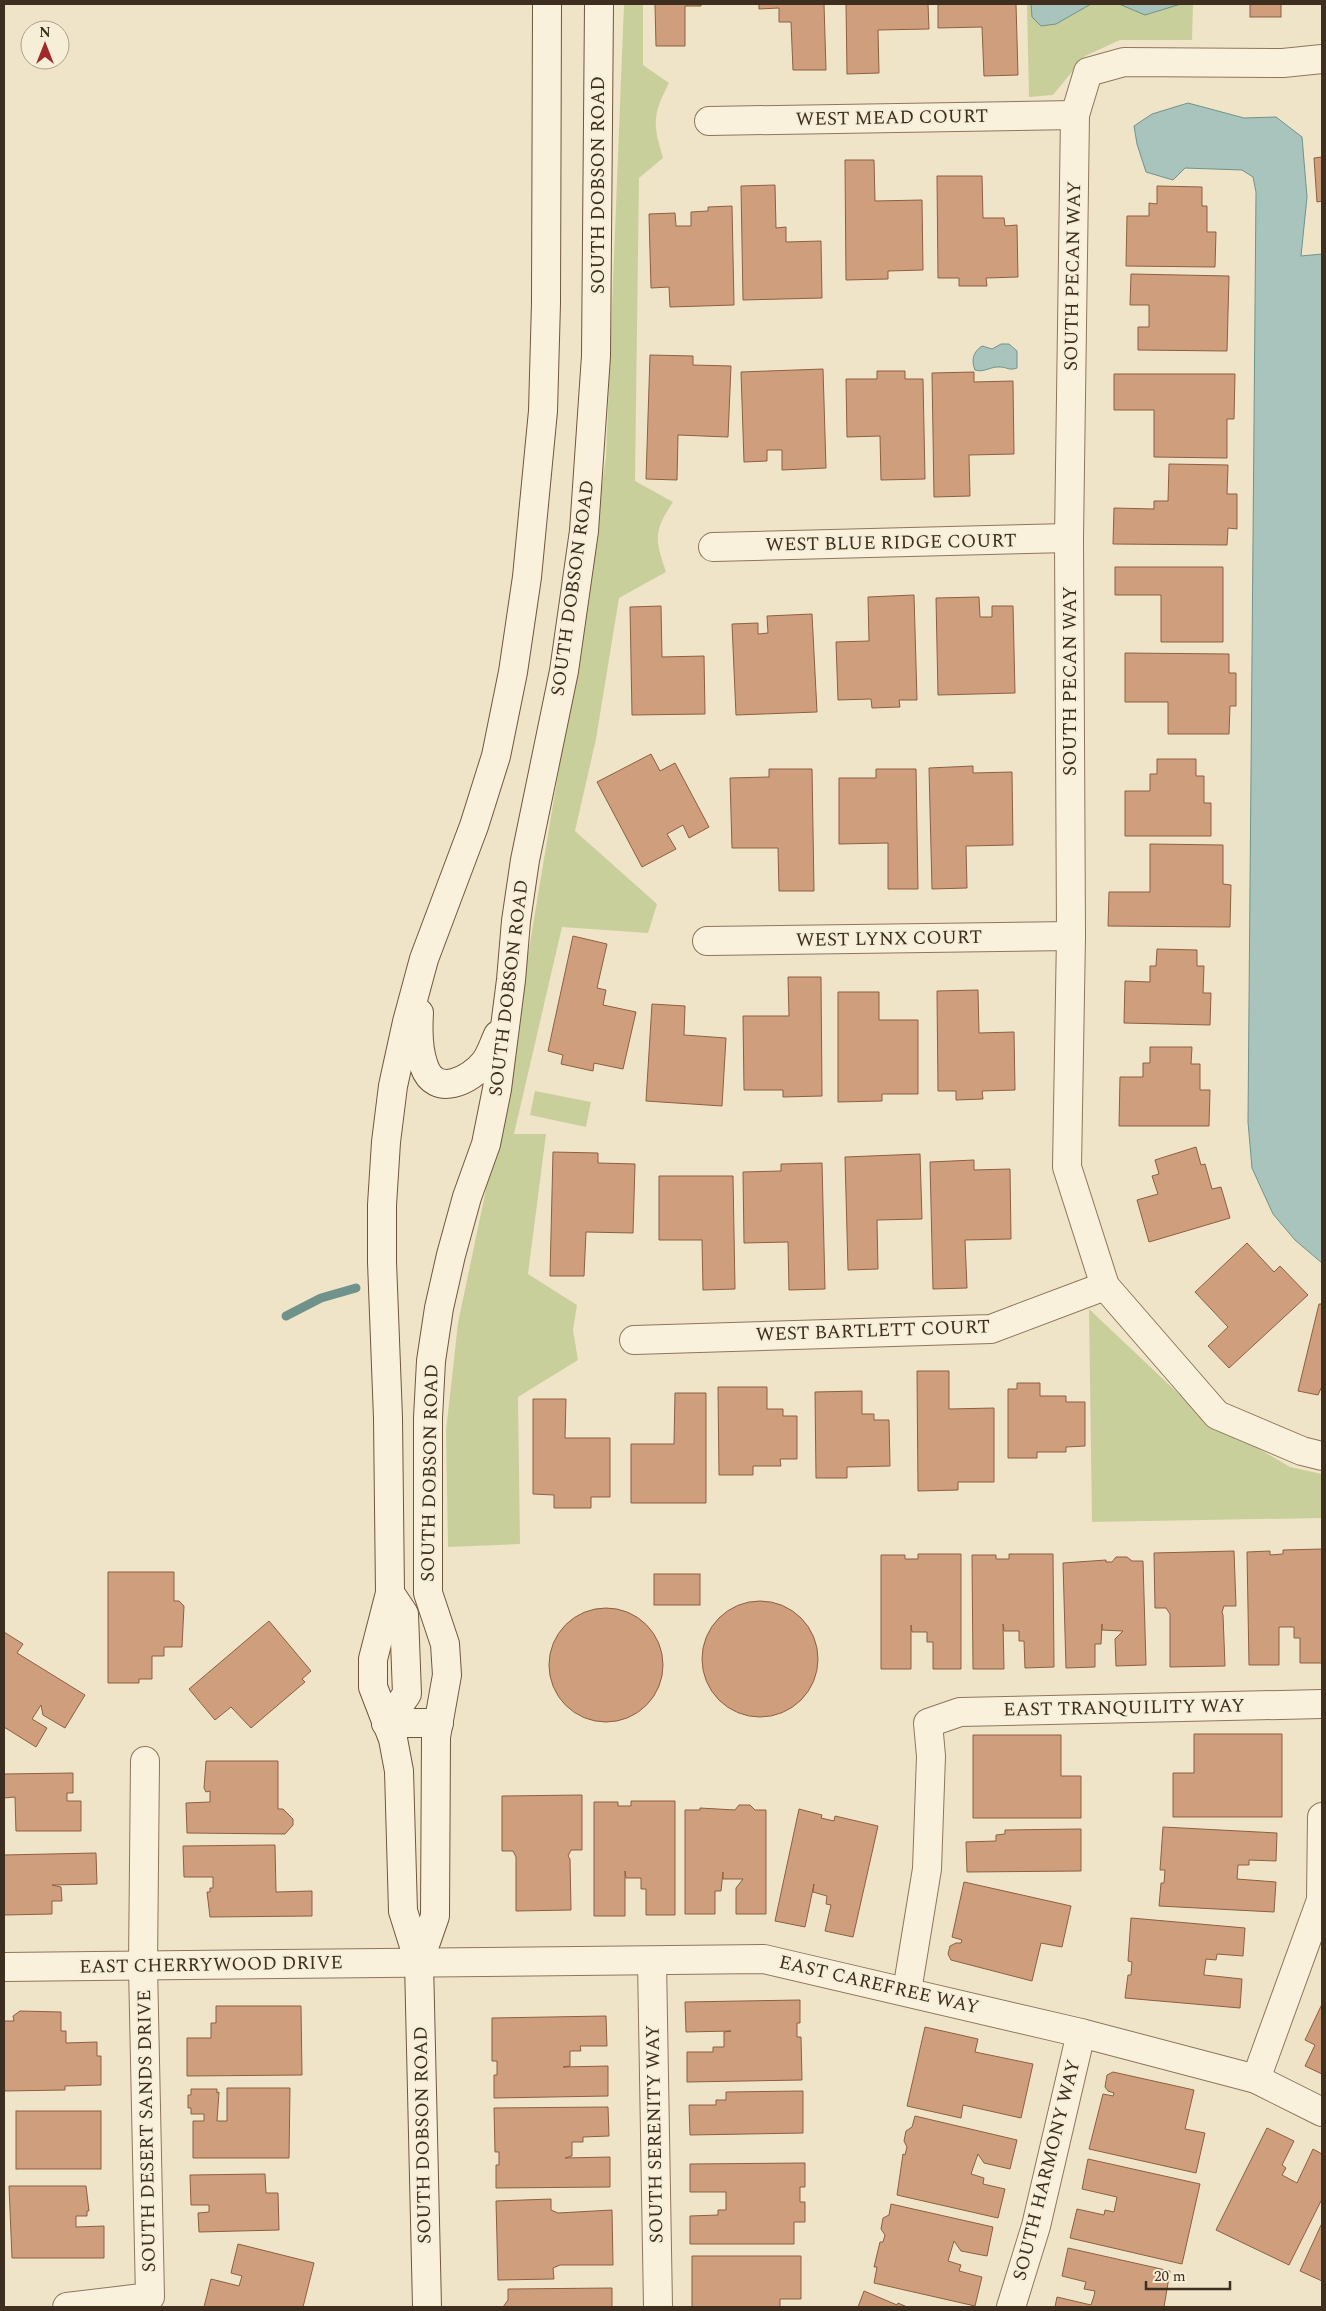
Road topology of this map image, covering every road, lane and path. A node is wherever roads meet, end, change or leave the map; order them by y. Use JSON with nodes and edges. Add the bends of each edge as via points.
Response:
{"nodes":[{"id":1,"x":546,"y":4,"type":"edge"},
{"id":2,"x":599,"y":4,"type":"edge"},
{"id":3,"x":1322,"y":59,"type":"edge"},
{"id":4,"x":1075,"y":115,"type":"junction"},
{"id":5,"x":709,"y":121,"type":"dead end"},
{"id":6,"x":1069,"y":538,"type":"junction"},
{"id":7,"x":713,"y":547,"type":"dead end"},
{"id":8,"x":1071,"y":936,"type":"junction"},
{"id":9,"x":708,"y":941,"type":"dead end"},
{"id":10,"x":424,"y":959,"type":"junction"},
{"id":11,"x":505,"y":1021,"type":"junction"},
{"id":12,"x":1105,"y":1286,"type":"junction"},
{"id":13,"x":634,"y":1340,"type":"dead end"},
{"id":14,"x":1322,"y":1456,"type":"edge"},
{"id":15,"x":390,"y":1593,"type":"junction"},
{"id":16,"x":428,"y":1593,"type":"junction"},
{"id":17,"x":1322,"y":1704,"type":"edge"},
{"id":18,"x":386,"y":1723,"type":"junction"},
{"id":19,"x":439,"y":1723,"type":"junction"},
{"id":20,"x":145,"y":1761,"type":"dead end"},
{"id":21,"x":1322,"y":1817,"type":"edge"},
{"id":22,"x":435,"y":1863,"type":"junction"},
{"id":23,"x":401,"y":1864,"type":"junction"},
{"id":24,"x":419,"y":1962,"type":"junction"},
{"id":25,"x":652,"y":1962,"type":"junction"},
{"id":26,"x":143,"y":1966,"type":"junction"},
{"id":27,"x":4,"y":1967,"type":"edge"},
{"id":28,"x":907,"y":1992,"type":"junction"},
{"id":29,"x":1081,"y":2033,"type":"junction"},
{"id":30,"x":1256,"y":2079,"type":"junction"},
{"id":31,"x":1322,"y":2112,"type":"edge"},
{"id":32,"x":68,"y":2307,"type":"edge"},
{"id":33,"x":426,"y":2307,"type":"edge"},
{"id":34,"x":658,"y":2307,"type":"edge"},
{"id":35,"x":1011,"y":2307,"type":"edge"}],
"edges":[{"from":1,"to":10,"type":"street","name":"SOUTH DOBSON ROAD","via":[[543,411],[526,577],[513,672],[496,756],[474,826]]},
{"from":2,"to":11,"type":"street","name":"SOUTH DOBSON ROAD","via":[[596,356],[584,531],[564,671],[525,860]]},
{"from":3,"to":4,"type":"street","name":"SOUTH PECAN WAY","via":[[1283,63],[1124,62],[1088,72]]},
{"from":4,"to":5,"type":"street","name":"WEST MEAD COURT"},
{"from":4,"to":6,"type":"street","name":"SOUTH PECAN WAY"},
{"from":6,"to":7,"type":"street","name":"WEST BLUE RIDGE COURT"},
{"from":6,"to":8,"type":"street","name":"SOUTH PECAN WAY"},
{"from":8,"to":9,"type":"street","name":"WEST LYNX COURT"},
{"from":8,"to":12,"type":"street","name":"SOUTH PECAN WAY","via":[[1067,1167]]},
{"from":10,"to":11,"type":"street","via":[[419,1037],[424,1066],[431,1078],[441,1084],[454,1084],[471,1077],[486,1061]]},
{"from":10,"to":15,"type":"street","name":"SOUTH DOBSON ROAD","via":[[393,1086],[382,1205]]},
{"from":11,"to":16,"type":"street","name":"SOUTH DOBSON ROAD","via":[[486,1144],[451,1255],[431,1361],[427,1428]]},
{"from":12,"to":13,"type":"street","name":"WEST BARTLETT COURT","via":[[991,1329]]},
{"from":12,"to":14,"type":"street","via":[[1217,1415],[1302,1451]]},
{"from":15,"to":16,"type":"street"},
{"from":15,"to":18,"type":"street","name":"SOUTH DOBSON ROAD","via":[[373,1659],[373,1688]]},
{"from":16,"to":19,"type":"street","name":"SOUTH DOBSON ROAD","via":[[445,1644],[447,1675]]},
{"from":17,"to":28,"type":"street","name":"EAST TRANQUILITY WAY","via":[[960,1712],[928,1723],[931,1756],[927,1869]]},
{"from":18,"to":19,"type":"street"},
{"from":18,"to":23,"type":"street","name":"SOUTH DOBSON ROAD","via":[[393,1739],[399,1771]]},
{"from":19,"to":22,"type":"street","name":"SOUTH DOBSON ROAD","via":[[436,1737]]},
{"from":20,"to":26,"type":"street","name":"SOUTH DESERT SANDS DRIVE"},
{"from":21,"to":30,"type":"street","via":[[1321,1900]]},
{"from":22,"to":23,"type":"street"},
{"from":22,"to":24,"type":"street","name":"SOUTH DOBSON ROAD","via":[[435,1916]]},
{"from":23,"to":24,"type":"street","name":"SOUTH DOBSON ROAD","via":[[403,1911]]},
{"from":24,"to":25,"type":"street","name":"EAST CAREFREE WAY"},
{"from":24,"to":26,"type":"street","name":"EAST CHERRYWOOD DRIVE"},
{"from":24,"to":33,"type":"street","name":"SOUTH DOBSON ROAD"},
{"from":25,"to":28,"type":"street","name":"EAST CAREFREE WAY","via":[[764,1959]]},
{"from":25,"to":34,"type":"street","name":"SOUTH SERENITY WAY"},
{"from":26,"to":27,"type":"street","name":"EAST CHERRYWOOD DRIVE"},
{"from":26,"to":32,"type":"street","name":"SOUTH DESERT SANDS DRIVE","via":[[150,2297]]},
{"from":28,"to":29,"type":"street","name":"EAST CAREFREE WAY"},
{"from":29,"to":30,"type":"street","name":"EAST CAREFREE WAY"},
{"from":29,"to":35,"type":"street","name":"SOUTH HARMONY WAY","via":[[1036,2226]]},
{"from":30,"to":31,"type":"street","name":"EAST CAREFREE WAY"}]}
